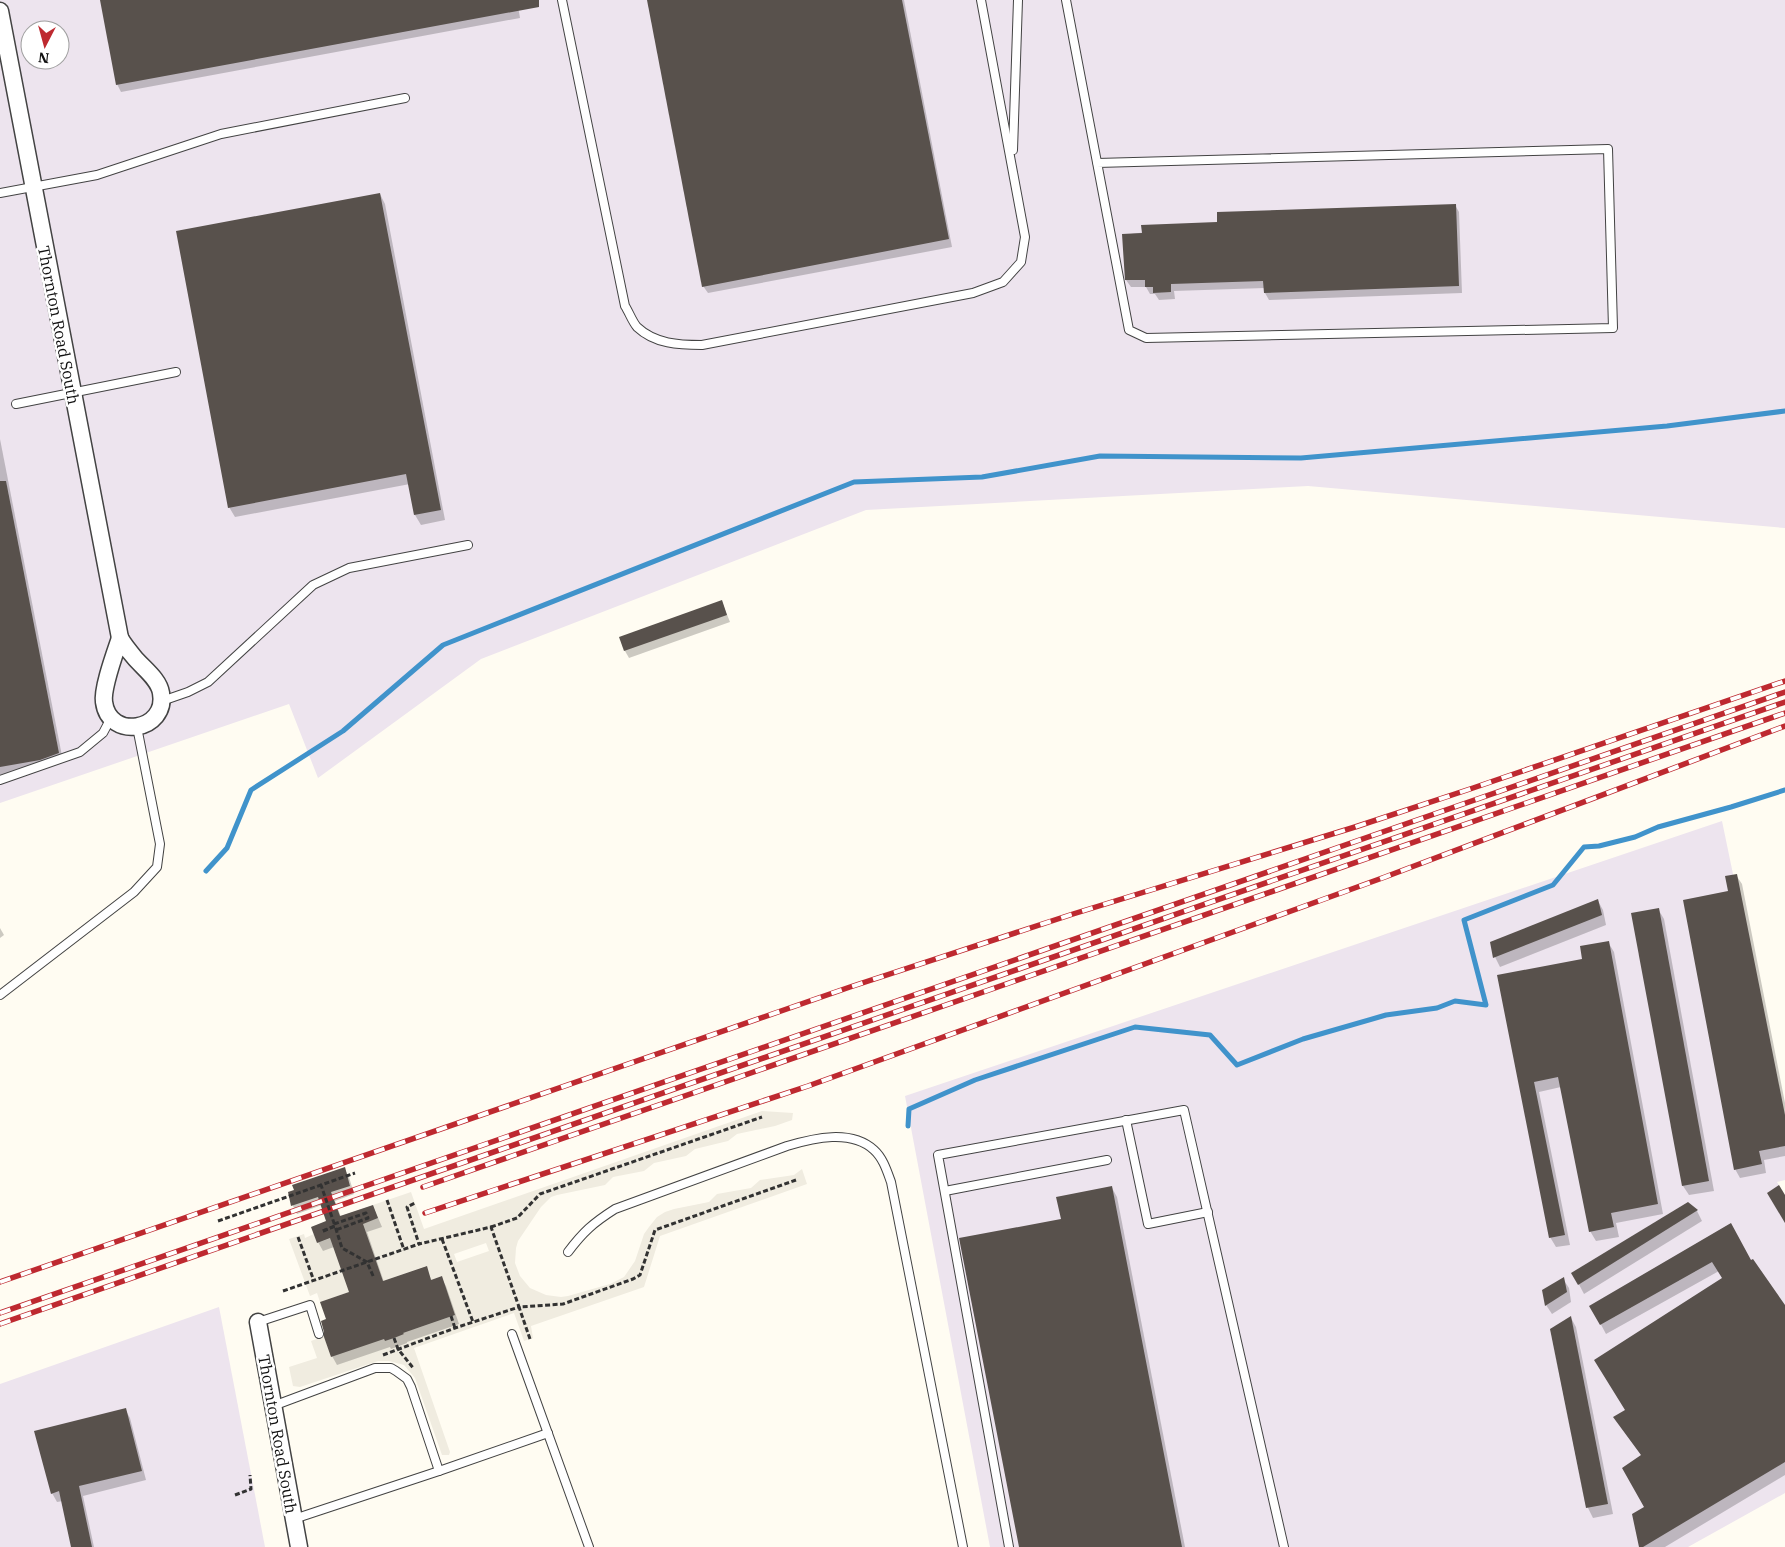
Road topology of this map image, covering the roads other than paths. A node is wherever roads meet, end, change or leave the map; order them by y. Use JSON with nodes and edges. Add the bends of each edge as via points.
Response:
{"nodes":[{"id":1,"x":562,"y":0,"type":"edge"},
{"id":2,"x":981,"y":0,"type":"edge"},
{"id":3,"x":1018,"y":0,"type":"edge"},
{"id":4,"x":1066,"y":0,"type":"edge"},
{"id":5,"x":0,"y":11,"type":"edge"},
{"id":6,"x":405,"y":98,"type":"dead end"},
{"id":7,"x":1098,"y":163,"type":"junction"},
{"id":8,"x":1013,"y":166,"type":"junction"},
{"id":9,"x":33,"y":187,"type":"junction"},
{"id":10,"x":0,"y":192,"type":"edge"},
{"id":11,"x":176,"y":372,"type":"dead end"},
{"id":12,"x":72,"y":392,"type":"junction"},
{"id":13,"x":16,"y":404,"type":"dead end"},
{"id":14,"x":468,"y":545,"type":"dead end"},
{"id":15,"x":120,"y":638,"type":"junction"},
{"id":16,"x":162,"y":702,"type":"junction"},
{"id":17,"x":111,"y":718,"type":"junction"},
{"id":18,"x":137,"y":727,"type":"junction"},
{"id":19,"x":0,"y":780,"type":"edge"},
{"id":20,"x":0,"y":995,"type":"edge"},
{"id":21,"x":1126,"y":1120,"type":"junction"},
{"id":22,"x":1107,"y":1160,"type":"dead end"},
{"id":23,"x":945,"y":1191,"type":"junction"},
{"id":24,"x":1208,"y":1212,"type":"junction"},
{"id":25,"x":568,"y":1252,"type":"dead end"},
{"id":26,"x":258,"y":1322,"type":"joint"},
{"id":27,"x":319,"y":1334,"type":"dead end"},
{"id":28,"x":512,"y":1334,"type":"dead end"},
{"id":29,"x":273,"y":1406,"type":"junction"},
{"id":30,"x":548,"y":1433,"type":"junction"},
{"id":31,"x":439,"y":1471,"type":"junction"},
{"id":32,"x":293,"y":1519,"type":"junction"},
{"id":33,"x":299,"y":1547,"type":"edge"},
{"id":34,"x":589,"y":1547,"type":"edge"},
{"id":35,"x":963,"y":1547,"type":"edge"},
{"id":36,"x":1009,"y":1547,"type":"edge"},
{"id":37,"x":1284,"y":1547,"type":"edge"}],
"edges":[{"from":1,"to":8,"type":"lane","via":[[625,306],[637,326],[653,337],[676,345],[702,345],[973,293],[1003,282],[1022,262],[1025,237]]},
{"from":2,"to":8,"type":"lane"},
{"from":3,"to":8,"type":"lane"},
{"from":4,"to":7,"type":"lane"},
{"from":5,"to":9,"type":"street","name":"Thornton Road South"},
{"from":6,"to":9,"type":"lane","via":[[221,134],[97,175]]},
{"from":7,"to":7,"type":"lane","via":[[1129,330],[1146,338],[1613,328],[1608,149]]},
{"from":9,"to":10,"type":"lane"},
{"from":9,"to":12,"type":"street","name":"Thornton Road South"},
{"from":11,"to":12,"type":"lane"},
{"from":12,"to":13,"type":"lane"},
{"from":12,"to":15,"type":"street","name":"Thornton Road South"},
{"from":14,"to":16,"type":"lane","via":[[349,568],[313,585],[208,682]]},
{"from":15,"to":16,"type":"street","name":"Thornton Road South","via":[[158,683]]},
{"from":15,"to":17,"type":"street","name":"Thornton Road South","via":[[105,691],[106,710]]},
{"from":16,"to":18,"type":"street","via":[[154,718]]},
{"from":17,"to":18,"type":"street","via":[[119,724]]},
{"from":17,"to":19,"type":"lane","via":[[103,733],[80,752]]},
{"from":18,"to":20,"type":"lane","via":[[160,844],[157,867],[134,892]]},
{"from":21,"to":23,"type":"lane","via":[[938,1155]]},
{"from":21,"to":24,"type":"lane","via":[[1184,1110]]},
{"from":21,"to":24,"type":"lane","via":[[1148,1224]]},
{"from":22,"to":23,"type":"lane"},
{"from":23,"to":36,"type":"lane"},
{"from":24,"to":37,"type":"lane"},
{"from":25,"to":35,"type":"lane","via":[[594,1222],[615,1209],[787,1146],[813,1138],[837,1137],[860,1141],[875,1150],[891,1182]]},
{"from":26,"to":27,"type":"lane","via":[[310,1305]]},
{"from":26,"to":29,"type":"street","name":"Thornton Road South"},
{"from":28,"to":30,"type":"lane"},
{"from":29,"to":31,"type":"lane","via":[[375,1368],[396,1370],[411,1387]]},
{"from":29,"to":32,"type":"street","name":"Thornton Road South"},
{"from":30,"to":31,"type":"lane"},
{"from":30,"to":34,"type":"lane"},
{"from":31,"to":32,"type":"lane"},
{"from":32,"to":33,"type":"street","name":"Thornton Road South"}]}
